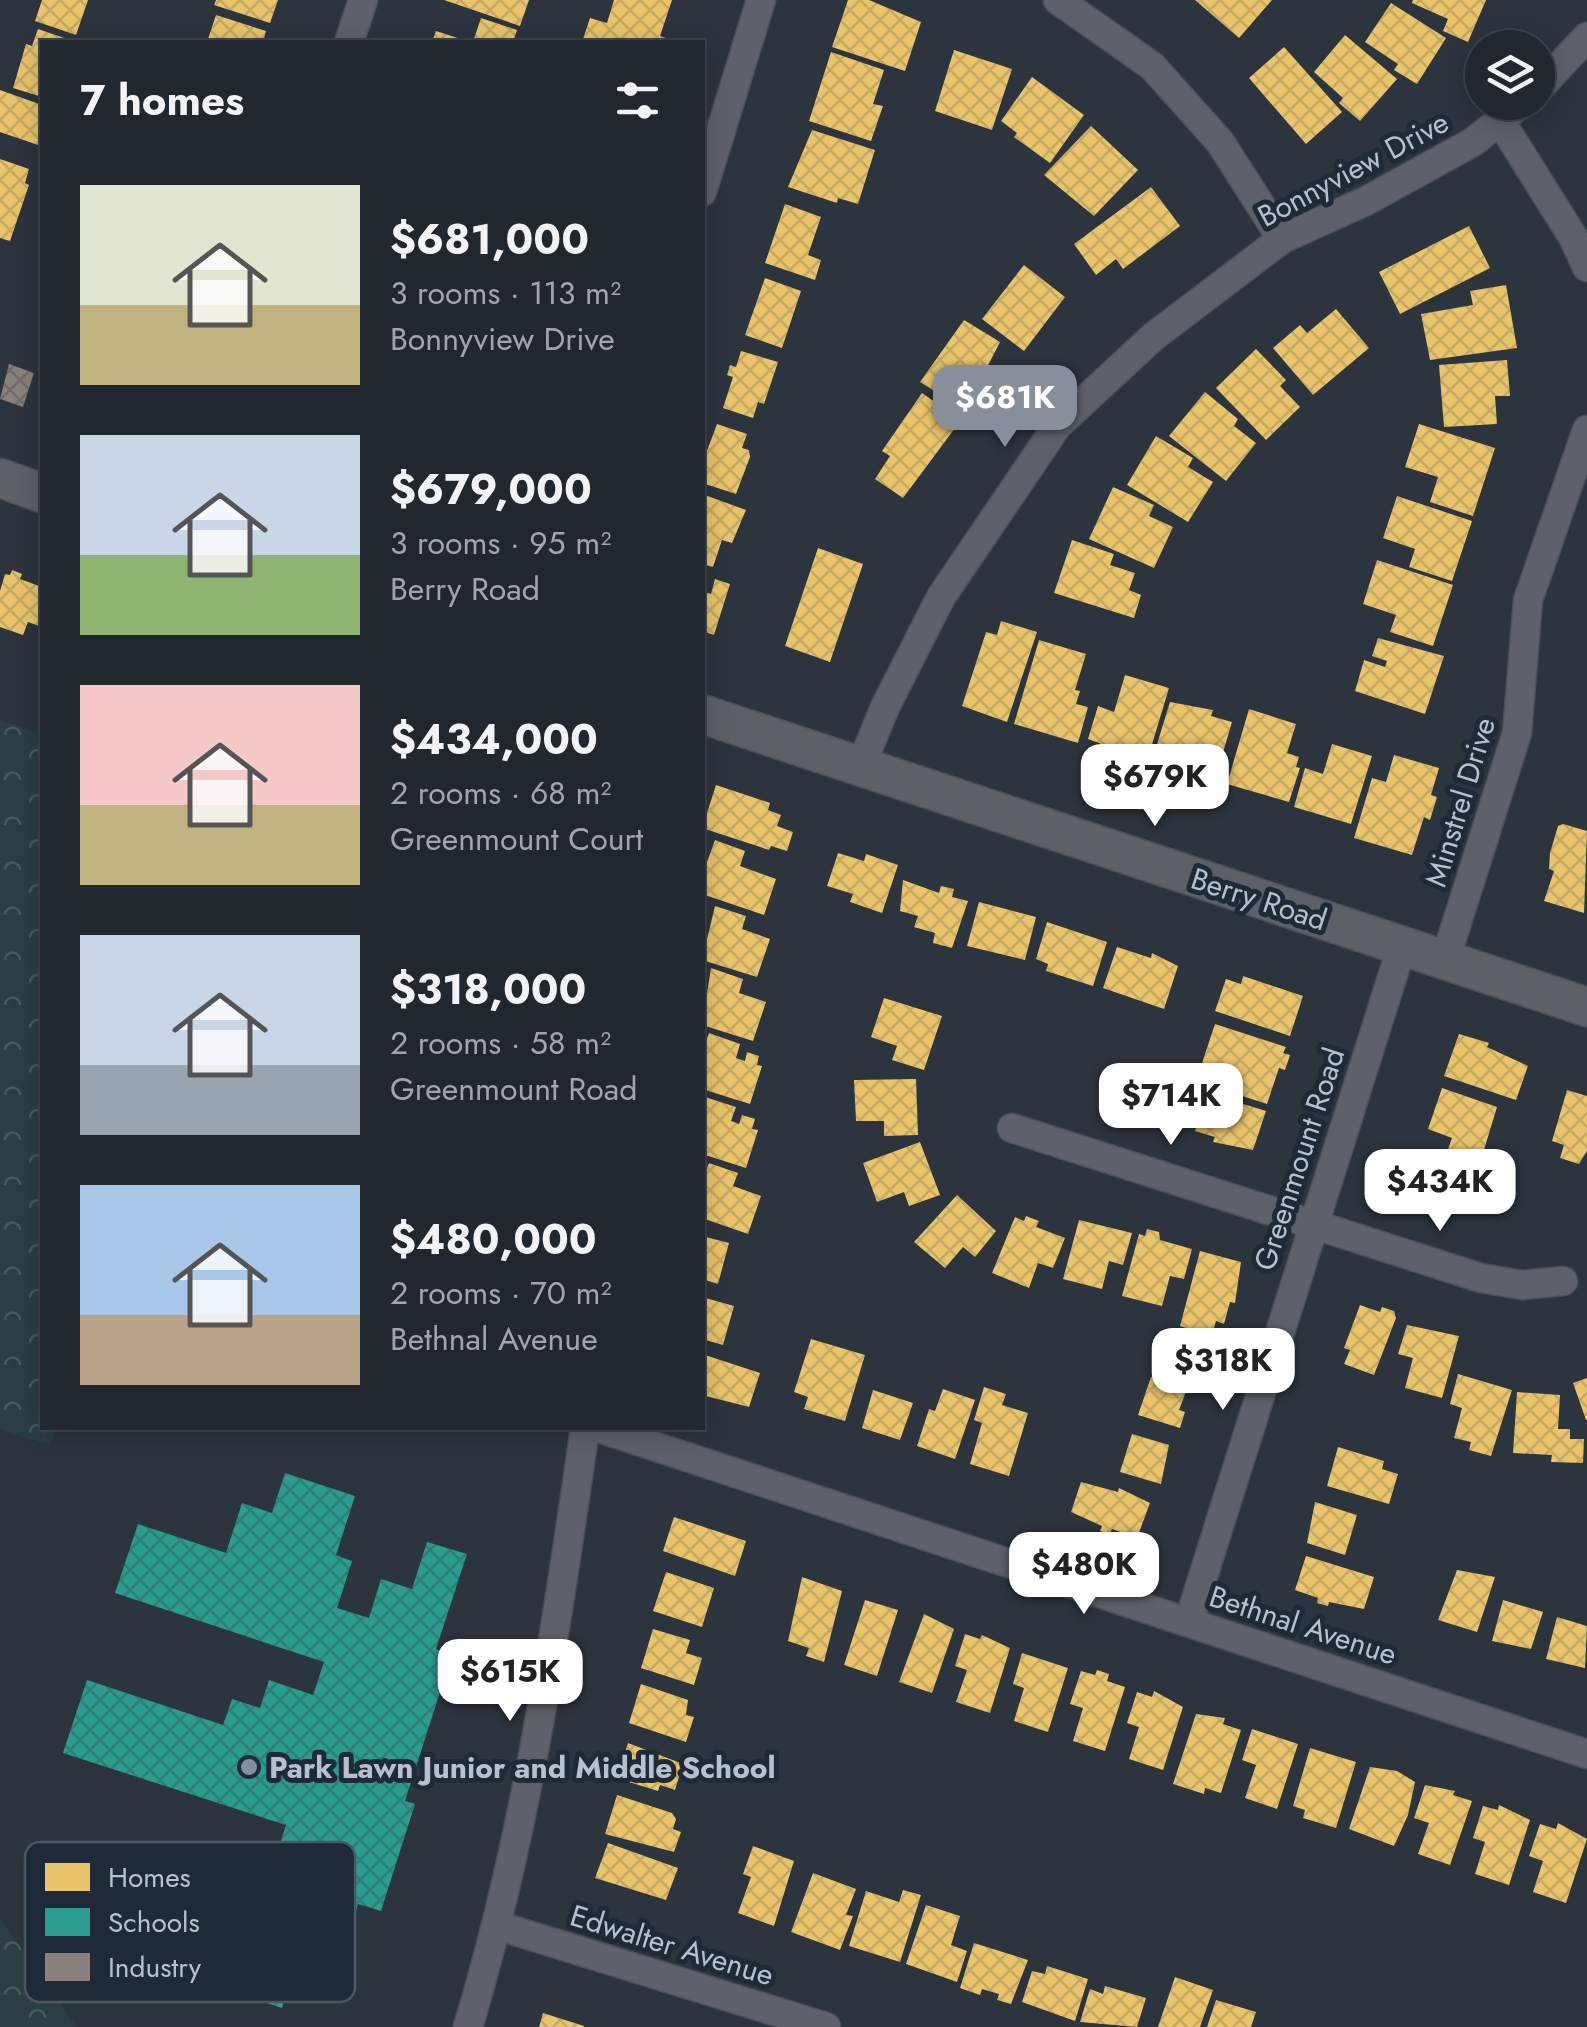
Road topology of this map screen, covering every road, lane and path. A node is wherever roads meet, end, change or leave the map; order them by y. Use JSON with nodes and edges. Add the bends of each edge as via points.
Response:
{"nodes":[{"id":1,"x":363,"y":0,"type":"edge"},
{"id":2,"x":761,"y":0,"type":"edge"},
{"id":3,"x":1058,"y":0,"type":"edge"},
{"id":4,"x":1587,"y":38,"type":"edge"},
{"id":5,"x":350,"y":40,"type":"edge"},
{"id":6,"x":1555,"y":71,"type":"edge"},
{"id":7,"x":1502,"y":122,"type":"joint"},
{"id":8,"x":705,"y":182,"type":"edge"},
{"id":9,"x":1282,"y":239,"type":"junction"},
{"id":10,"x":1587,"y":267,"type":"edge"},
{"id":11,"x":1587,"y":430,"type":"edge"},
{"id":12,"x":0,"y":478,"type":"edge"},
{"id":13,"x":40,"y":492,"type":"edge"},
{"id":14,"x":705,"y":715,"type":"edge"},
{"id":15,"x":861,"y":766,"type":"junction"},
{"id":16,"x":1402,"y":946,"type":"junction"},
{"id":17,"x":1446,"y":960,"type":"junction"},
{"id":18,"x":1587,"y":1007,"type":"edge"},
{"id":19,"x":1012,"y":1128,"type":"dead end"},
{"id":20,"x":1313,"y":1222,"type":"junction"},
{"id":21,"x":1564,"y":1281,"type":"dead end"},
{"id":22,"x":585,"y":1430,"type":"edge"},
{"id":23,"x":605,"y":1430,"type":"edge"},
{"id":24,"x":1189,"y":1621,"type":"junction"},
{"id":25,"x":1587,"y":1754,"type":"edge"},
{"id":26,"x":499,"y":1926,"type":"junction"},
{"id":27,"x":468,"y":2027,"type":"edge"},
{"id":28,"x":826,"y":2027,"type":"edge"}],
"edges":[{"from":1,"to":5,"type":"street"},
{"from":2,"to":8,"type":"street"},
{"from":3,"to":9,"type":"street","via":[[1152,66],[1220,142]]},
{"from":4,"to":6,"type":"street"},
{"from":7,"to":9,"type":"street","name":"Bonnyview Drive","via":[[1366,201]]},
{"from":7,"to":10,"type":"street"},
{"from":9,"to":15,"type":"street","name":"Bonnyview Drive","via":[[1154,336],[1057,426],[941,597]]},
{"from":11,"to":17,"type":"street","name":"Minstrel Drive","via":[[1528,600],[1517,734]]},
{"from":12,"to":13,"type":"street"},
{"from":14,"to":15,"type":"street","name":"Berry Road"},
{"from":15,"to":16,"type":"street","name":"Berry Road"},
{"from":16,"to":17,"type":"street","name":"Berry Road"},
{"from":16,"to":20,"type":"street","name":"Greenmount Road"},
{"from":17,"to":18,"type":"street","name":"Berry Road"},
{"from":19,"to":20,"type":"street"},
{"from":20,"to":21,"type":"street","via":[[1500,1283]]},
{"from":20,"to":24,"type":"street","name":"Greenmount Road"},
{"from":22,"to":26,"type":"street","via":[[548,1679]]},
{"from":23,"to":24,"type":"street","name":"Bethnal Avenue"},
{"from":24,"to":25,"type":"street","name":"Bethnal Avenue"},
{"from":26,"to":27,"type":"street"},
{"from":26,"to":28,"type":"street","name":"Edwalter Avenue"}]}
